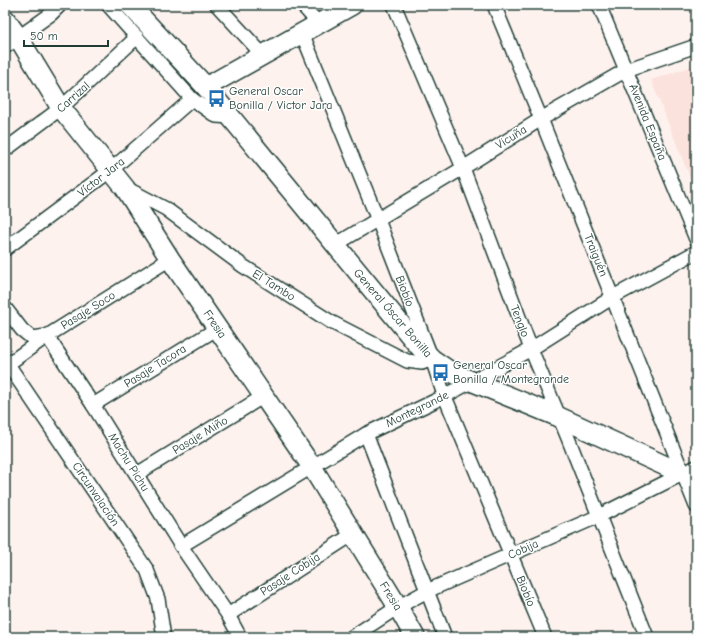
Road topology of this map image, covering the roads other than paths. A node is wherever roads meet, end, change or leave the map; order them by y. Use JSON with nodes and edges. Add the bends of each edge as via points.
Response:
{"nodes":[{"id":1,"x":60,"y":5,"type":"edge"},
{"id":2,"x":108,"y":5,"type":"edge"},
{"id":3,"x":130,"y":5,"type":"edge"},
{"id":4,"x":217,"y":5,"type":"edge"},
{"id":5,"x":302,"y":5,"type":"edge"},
{"id":6,"x":352,"y":5,"type":"edge"},
{"id":7,"x":394,"y":5,"type":"edge"},
{"id":8,"x":494,"y":5,"type":"edge"},
{"id":9,"x":599,"y":5,"type":"edge"},
{"id":10,"x":5,"y":19,"type":"edge"},
{"id":11,"x":319,"y":24,"type":"junction"},
{"id":12,"x":302,"y":33,"type":"junction"},
{"id":13,"x":137,"y":37,"type":"junction"},
{"id":14,"x":12,"y":42,"type":"edge"},
{"id":15,"x":696,"y":46,"type":"edge"},
{"id":16,"x":263,"y":55,"type":"junction"},
{"id":17,"x":626,"y":70,"type":"junction"},
{"id":18,"x":206,"y":86,"type":"junction"},
{"id":19,"x":192,"y":99,"type":"junction"},
{"id":20,"x":61,"y":108,"type":"junction"},
{"id":21,"x":231,"y":117,"type":"junction"},
{"id":22,"x":541,"y":119,"type":"junction"},
{"id":23,"x":5,"y":150,"type":"edge"},
{"id":24,"x":463,"y":168,"type":"junction"},
{"id":25,"x":111,"y":170,"type":"junction"},
{"id":26,"x":125,"y":188,"type":"junction"},
{"id":27,"x":378,"y":220,"type":"junction"},
{"id":28,"x":696,"y":239,"type":"edge"},
{"id":29,"x":335,"y":245,"type":"junction"},
{"id":30,"x":5,"y":249,"type":"edge"},
{"id":31,"x":696,"y":252,"type":"edge"},
{"id":32,"x":170,"y":259,"type":"junction"},
{"id":33,"x":613,"y":297,"type":"junction"},
{"id":34,"x":5,"y":308,"type":"edge"},
{"id":35,"x":218,"y":328,"type":"junction"},
{"id":36,"x":47,"y":336,"type":"junction"},
{"id":37,"x":531,"y":349,"type":"junction"},
{"id":38,"x":432,"y":359,"type":"junction"},
{"id":39,"x":6,"y":362,"type":"edge"},
{"id":40,"x":471,"y":382,"type":"junction"},
{"id":41,"x":264,"y":396,"type":"junction"},
{"id":42,"x":445,"y":396,"type":"junction"},
{"id":43,"x":93,"y":405,"type":"junction"},
{"id":44,"x":559,"y":417,"type":"junction"},
{"id":45,"x":366,"y":434,"type":"junction"},
{"id":46,"x":312,"y":466,"type":"junction"},
{"id":47,"x":137,"y":474,"type":"junction"},
{"id":48,"x":692,"y":474,"type":"edge"},
{"id":49,"x":696,"y":506,"type":"edge"},
{"id":50,"x":599,"y":516,"type":"junction"},
{"id":51,"x":353,"y":534,"type":"junction"},
{"id":52,"x":181,"y":546,"type":"junction"},
{"id":53,"x":511,"y":554,"type":"junction"},
{"id":54,"x":427,"y":591,"type":"junction"},
{"id":55,"x":398,"y":607,"type":"junction"},
{"id":56,"x":228,"y":615,"type":"junction"},
{"id":57,"x":163,"y":637,"type":"edge"},
{"id":58,"x":240,"y":637,"type":"edge"},
{"id":59,"x":352,"y":637,"type":"edge"},
{"id":60,"x":416,"y":637,"type":"edge"},
{"id":61,"x":444,"y":637,"type":"edge"},
{"id":62,"x":545,"y":637,"type":"edge"},
{"id":63,"x":647,"y":637,"type":"edge"}],
"edges":[{"from":1,"to":14,"type":"street"},
{"from":2,"to":13,"type":"street"},
{"from":3,"to":18,"type":"main road","name":"General Óscar Bonilla"},
{"from":4,"to":16,"type":"street"},
{"from":5,"to":11,"type":"street"},
{"from":6,"to":11,"type":"main road"},
{"from":7,"to":24,"type":"street","name":"Tenglo"},
{"from":8,"to":22,"type":"street","name":"Traiguén"},
{"from":9,"to":17,"type":"street","name":"Avenida España"},
{"from":10,"to":14,"type":"main road","name":"Fresia"},
{"from":11,"to":12,"type":"main road"},
{"from":12,"to":16,"type":"main road"},
{"from":12,"to":27,"type":"street","name":"Biobío"},
{"from":13,"to":19,"type":"street"},
{"from":13,"to":20,"type":"street","name":"Carrizal"},
{"from":14,"to":20,"type":"main road","name":"Fresia"},
{"from":15,"to":17,"type":"street","name":"Vicuña"},
{"from":16,"to":18,"type":"main road"},
{"from":17,"to":22,"type":"street","name":"Vicuña"},
{"from":17,"to":28,"type":"street","name":"Avenida España"},
{"from":18,"to":21,"type":"main road","name":"General Óscar Bonilla"},
{"from":19,"to":21,"type":"street","via":[[216,116]]},
{"from":19,"to":25,"type":"street","name":"Víctor Jara"},
{"from":20,"to":23,"type":"street","name":"Carrizal"},
{"from":20,"to":25,"type":"main road","name":"Fresia"},
{"from":21,"to":29,"type":"main road","name":"General Óscar Bonilla"},
{"from":22,"to":24,"type":"street","name":"Vicuña"},
{"from":22,"to":33,"type":"street","name":"Traiguén"},
{"from":24,"to":27,"type":"street","name":"Vicuña"},
{"from":24,"to":37,"type":"street","name":"Tenglo"},
{"from":25,"to":26,"type":"main road","name":"Fresia"},
{"from":25,"to":30,"type":"street","name":"Víctor Jara"},
{"from":26,"to":32,"type":"main road","name":"Fresia"},
{"from":26,"to":38,"type":"street","name":"El Tambo","via":[[166,209],[243,266],[331,322],[407,361],[422,363]]},
{"from":27,"to":29,"type":"street","name":"Vicuña"},
{"from":27,"to":38,"type":"street","name":"Biobío"},
{"from":29,"to":38,"type":"main road","name":"General Óscar Bonilla"},
{"from":31,"to":33,"type":"street","name":"Montegrande"},
{"from":32,"to":35,"type":"main road","name":"Fresia"},
{"from":32,"to":36,"type":"street","name":"Pasaje Soco"},
{"from":33,"to":37,"type":"street","name":"Montegrande"},
{"from":33,"to":48,"type":"street","name":"Traiguén"},
{"from":34,"to":36,"type":"street","via":[[22,330],[32,338]]},
{"from":35,"to":41,"type":"main road","name":"Fresia"},
{"from":35,"to":43,"type":"street","name":"Pasaje Tacora"},
{"from":36,"to":39,"type":"street","name":"Pasaje Soco"},
{"from":36,"to":43,"type":"street","name":"Machu Pichu"},
{"from":37,"to":40,"type":"street","name":"Montegrande"},
{"from":37,"to":44,"type":"street","name":"Tenglo"},
{"from":38,"to":40,"type":"main road","name":"General Óscar Bonilla"},
{"from":38,"to":42,"type":"street","name":"Biobío"},
{"from":39,"to":57,"type":"street","name":"Circunvalación","via":[[146,570],[158,599]]},
{"from":40,"to":42,"type":"street","name":"Montegrande"},
{"from":40,"to":44,"type":"main road","name":"General Óscar Bonilla"},
{"from":41,"to":46,"type":"main road","name":"Fresia"},
{"from":41,"to":47,"type":"street","name":"Pasaje Miño"},
{"from":42,"to":45,"type":"street","name":"Montegrande"},
{"from":42,"to":53,"type":"street","name":"Biobío"},
{"from":43,"to":47,"type":"street","name":"Machu Pichu"},
{"from":44,"to":48,"type":"main road","name":"General Óscar Bonilla"},
{"from":44,"to":50,"type":"street","name":"Tenglo"},
{"from":45,"to":46,"type":"street","name":"Montegrande"},
{"from":45,"to":54,"type":"street"},
{"from":46,"to":51,"type":"main road","name":"Fresia"},
{"from":46,"to":52,"type":"street","name":"Montegrande"},
{"from":47,"to":52,"type":"street","name":"Machu Pichu"},
{"from":48,"to":49,"type":"street","name":"Traiguén"},
{"from":48,"to":50,"type":"street","name":"Cobija"},
{"from":50,"to":53,"type":"street","name":"Cobija"},
{"from":50,"to":63,"type":"street","name":"Tenglo"},
{"from":51,"to":55,"type":"main road","name":"Fresia"},
{"from":51,"to":56,"type":"street","name":"Pasaje Cobija"},
{"from":52,"to":56,"type":"street","name":"Machu Pichu"},
{"from":53,"to":54,"type":"street","name":"Cobija"},
{"from":53,"to":62,"type":"street","name":"Biobío"},
{"from":54,"to":55,"type":"street","name":"Cobija"},
{"from":54,"to":61,"type":"street"},
{"from":55,"to":59,"type":"street","name":"Cobija"},
{"from":55,"to":60,"type":"main road","name":"Fresia"},
{"from":56,"to":58,"type":"street","name":"Machu Pichu"}]}
